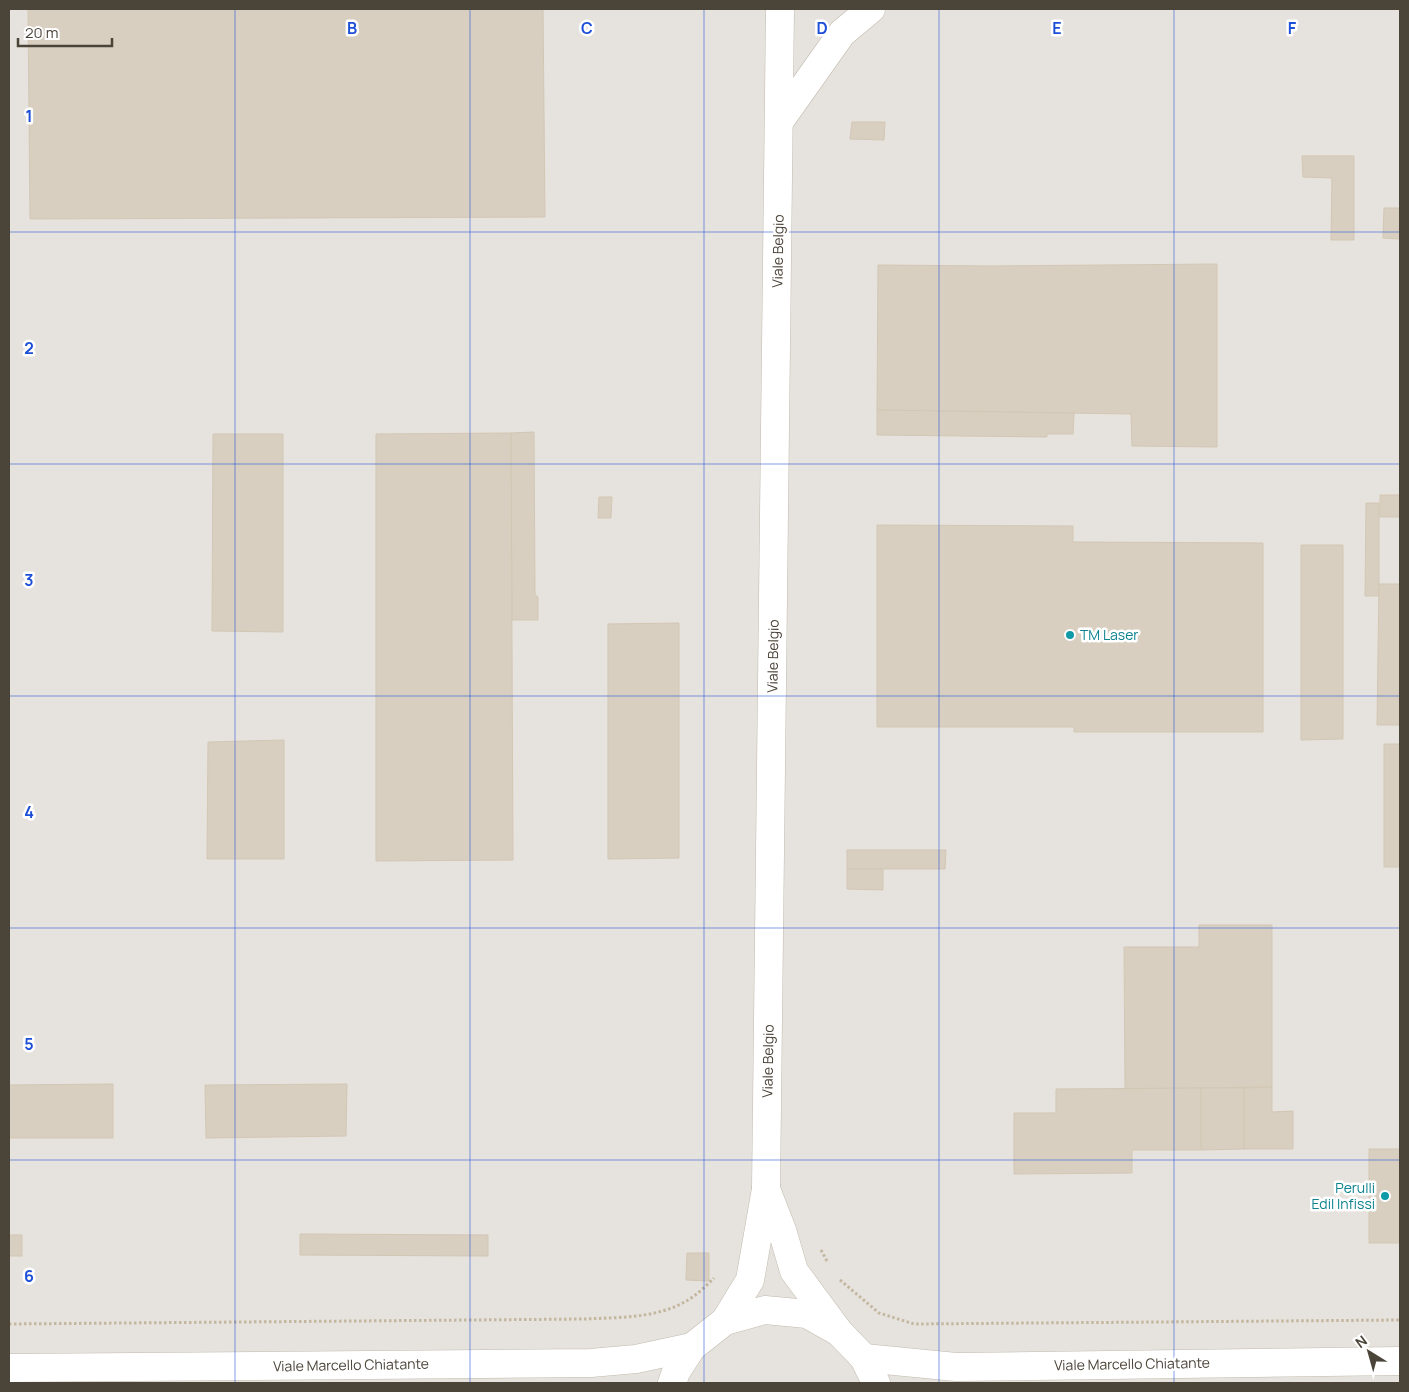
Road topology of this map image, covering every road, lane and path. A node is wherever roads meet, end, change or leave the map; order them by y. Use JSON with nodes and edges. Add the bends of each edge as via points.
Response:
{"nodes":[{"id":1,"x":780,"y":9,"type":"edge"},
{"id":2,"x":871,"y":9,"type":"edge"},
{"id":3,"x":779,"y":122,"type":"junction"},
{"id":4,"x":766,"y":1189,"type":"junction"},
{"id":5,"x":725,"y":1321,"type":"junction"},
{"id":6,"x":840,"y":1332,"type":"junction"},
{"id":7,"x":692,"y":1347,"type":"junction"},
{"id":8,"x":864,"y":1358,"type":"junction"},
{"id":9,"x":1400,"y":1361,"type":"edge"},
{"id":10,"x":9,"y":1368,"type":"edge"},
{"id":11,"x":672,"y":1383,"type":"edge"},
{"id":12,"x":876,"y":1383,"type":"edge"}],
"edges":[{"from":1,"to":3,"type":"street","name":"Viale Belgio"},
{"from":2,"to":3,"type":"street","via":[[842,33]]},
{"from":3,"to":4,"type":"street","name":"Viale Belgio"},
{"from":4,"to":5,"type":"street","name":"Viale Belgio","via":[[750,1280]]},
{"from":4,"to":6,"type":"street","name":"Viale Belgio","via":[[794,1271]]},
{"from":5,"to":6,"type":"street","name":"Viale Marcello Chiatante","via":[[765,1310],[807,1314]]},
{"from":5,"to":7,"type":"street","name":"Viale Marcello Chiatante"},
{"from":6,"to":8,"type":"street","name":"Viale Marcello Chiatante"},
{"from":7,"to":10,"type":"street","name":"Viale Marcello Chiatante","via":[[636,1359],[592,1363]]},
{"from":7,"to":11,"type":"street","name":"Viale Marcello Chiatante"},
{"from":8,"to":9,"type":"street","name":"Viale Marcello Chiatante","via":[[956,1367]]},
{"from":8,"to":12,"type":"street","name":"Viale Marcello Chiatante"}]}
